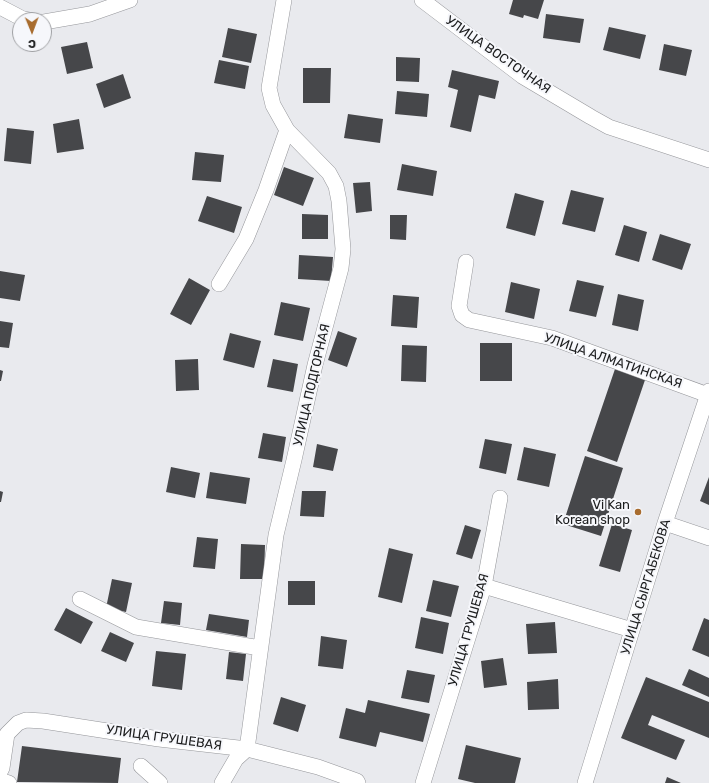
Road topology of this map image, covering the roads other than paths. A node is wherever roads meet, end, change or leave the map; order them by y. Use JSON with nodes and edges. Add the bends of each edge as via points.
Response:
{"nodes":[{"id":1,"x":130,"y":0,"type":"edge"},
{"id":2,"x":284,"y":0,"type":"edge"},
{"id":3,"x":422,"y":0,"type":"edge"},
{"id":4,"x":0,"y":7,"type":"edge"},
{"id":5,"x":12,"y":13,"type":"edge"},
{"id":6,"x":52,"y":21,"type":"edge"},
{"id":7,"x":287,"y":130,"type":"junction"},
{"id":8,"x":709,"y":160,"type":"edge"},
{"id":9,"x":466,"y":262,"type":"dead end"},
{"id":10,"x":219,"y":284,"type":"dead end"},
{"id":11,"x":708,"y":393,"type":"edge"},
{"id":12,"x":500,"y":498,"type":"dead end"},
{"id":13,"x":665,"y":523,"type":"junction"},
{"id":14,"x":709,"y":538,"type":"edge"},
{"id":15,"x":484,"y":586,"type":"junction"},
{"id":16,"x":80,"y":599,"type":"dead end"},
{"id":17,"x":632,"y":630,"type":"junction"},
{"id":18,"x":260,"y":648,"type":"junction"},
{"id":19,"x":247,"y":749,"type":"junction"},
{"id":20,"x":141,"y":766,"type":"dead end"},
{"id":21,"x":0,"y":772,"type":"edge"},
{"id":22,"x":0,"y":780,"type":"edge"},
{"id":23,"x":423,"y":782,"type":"edge"},
{"id":24,"x":9,"y":783,"type":"edge"},
{"id":25,"x":160,"y":783,"type":"edge"},
{"id":26,"x":222,"y":783,"type":"edge"},
{"id":27,"x":358,"y":783,"type":"edge"},
{"id":28,"x":585,"y":783,"type":"edge"}],
"edges":[{"from":1,"to":6,"type":"street","via":[[90,14]]},
{"from":2,"to":7,"type":"street","name":"УЛИЦА ПОДГОРНАЯ","via":[[269,88],[273,105]]},
{"from":3,"to":8,"type":"street","name":"УЛИЦА ВОСТОЧНАЯ","via":[[522,76],[591,117],[609,127]]},
{"from":4,"to":5,"type":"street"},
{"from":7,"to":10,"type":"street","via":[[246,238]]},
{"from":7,"to":18,"type":"street","name":"УЛИЦА ПОДГОРНАЯ","via":[[328,173],[336,186],[343,249],[341,268],[314,365],[276,535]]},
{"from":9,"to":11,"type":"street","name":"УЛИЦА АЛМАТИНСКАЯ","via":[[460,306],[462,315],[469,320],[552,338]]},
{"from":11,"to":13,"type":"street","name":"УЛИЦА СЫРГАБЕКОВА"},
{"from":12,"to":15,"type":"street","name":"УЛИЦА ГРУШЕВАЯ"},
{"from":13,"to":14,"type":"street"},
{"from":13,"to":17,"type":"street","name":"УЛИЦА СЫРГАБЕКОВА"},
{"from":15,"to":17,"type":"street"},
{"from":15,"to":23,"type":"street","name":"УЛИЦА ГРУШЕВАЯ"},
{"from":16,"to":18,"type":"street","via":[[136,626]]},
{"from":17,"to":28,"type":"street","name":"УЛИЦА СЫРГАБЕКОВА"},
{"from":18,"to":19,"type":"street","name":"УЛИЦА ПОДГОРНАЯ"},
{"from":19,"to":21,"type":"street","name":"УЛИЦА ГРУШЕВАЯ","via":[[26,720],[8,734]]},
{"from":19,"to":26,"type":"street","via":[[236,759]]},
{"from":19,"to":27,"type":"street","name":"УЛИЦА ГРУШЕВАЯ","via":[[318,767]]},
{"from":20,"to":25,"type":"street"},
{"from":22,"to":24,"type":"street"}]}
